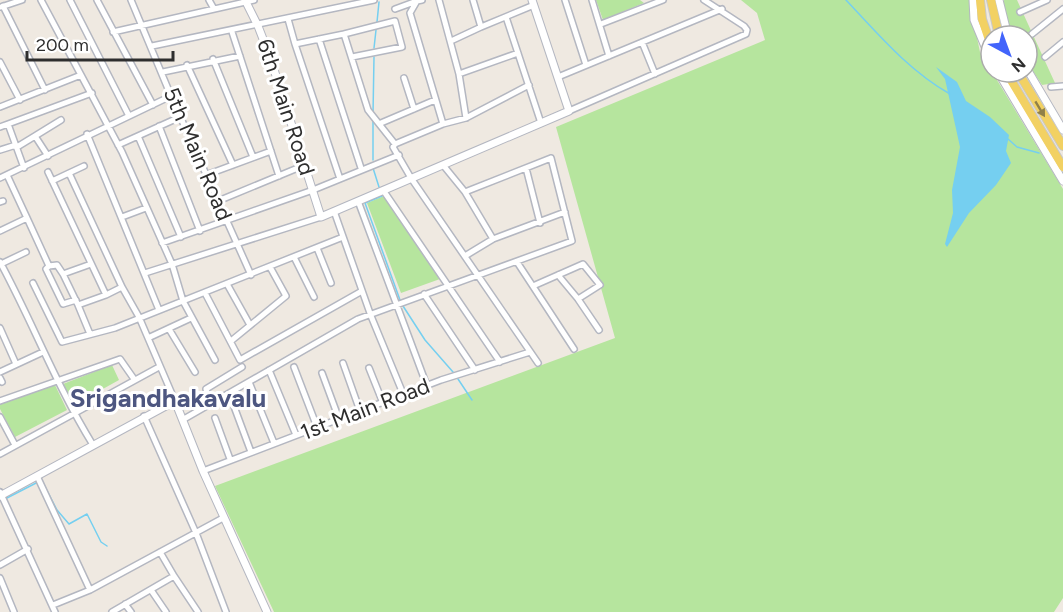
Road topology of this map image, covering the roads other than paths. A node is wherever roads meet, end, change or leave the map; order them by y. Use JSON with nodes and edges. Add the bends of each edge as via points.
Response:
{"nodes":[{"id":1,"x":22,"y":0,"type":"edge"},
{"id":2,"x":41,"y":0,"type":"edge"},
{"id":3,"x":70,"y":0,"type":"edge"},
{"id":4,"x":97,"y":0,"type":"edge"},
{"id":5,"x":134,"y":0,"type":"edge"},
{"id":6,"x":209,"y":0,"type":"edge"},
{"id":7,"x":374,"y":0,"type":"edge"},
{"id":8,"x":439,"y":0,"type":"edge"},
{"id":9,"x":473,"y":0,"type":"edge"},
{"id":10,"x":565,"y":0,"type":"edge"},
{"id":11,"x":592,"y":0,"type":"edge"},
{"id":12,"x":663,"y":0,"type":"edge"},
{"id":13,"x":704,"y":0,"type":"edge"},
{"id":14,"x":973,"y":0,"type":"edge"},
{"id":15,"x":980,"y":0,"type":"edge"},
{"id":16,"x":991,"y":0,"type":"edge"},
{"id":17,"x":999,"y":0,"type":"edge"},
{"id":18,"x":1047,"y":0,"type":"edge"},
{"id":19,"x":248,"y":1,"type":"edge"},
{"id":20,"x":420,"y":1,"type":"edge"},
{"id":21,"x":533,"y":3,"type":"edge"},
{"id":22,"x":2,"y":7,"type":"edge"},
{"id":23,"x":214,"y":9,"type":"junction"},
{"id":24,"x":395,"y":9,"type":"dead end"},
{"id":25,"x":722,"y":9,"type":"junction"},
{"id":26,"x":1063,"y":9,"type":"edge"},
{"id":27,"x":1020,"y":12,"type":"dead end"},
{"id":28,"x":506,"y":16,"type":"junction"},
{"id":29,"x":288,"y":19,"type":"junction"},
{"id":30,"x":141,"y":24,"type":"junction"},
{"id":31,"x":601,"y":24,"type":"junction"},
{"id":32,"x":984,"y":24,"type":"edge"},
{"id":33,"x":996,"y":24,"type":"edge"},
{"id":34,"x":1005,"y":24,"type":"edge"},
{"id":35,"x":258,"y":26,"type":"junction"},
{"id":36,"x":481,"y":27,"type":"junction"},
{"id":37,"x":1039,"y":28,"type":"edge"},
{"id":38,"x":112,"y":32,"type":"junction"},
{"id":39,"x":232,"y":32,"type":"junction"},
{"id":40,"x":979,"y":32,"type":"edge"},
{"id":41,"x":344,"y":34,"type":"junction"},
{"id":42,"x":319,"y":39,"type":"junction"},
{"id":43,"x":451,"y":41,"type":"junction"},
{"id":44,"x":642,"y":42,"type":"junction"},
{"id":45,"x":1063,"y":42,"type":"edge"},
{"id":46,"x":295,"y":44,"type":"junction"},
{"id":47,"x":152,"y":46,"type":"junction"},
{"id":48,"x":518,"y":53,"type":"junction"},
{"id":49,"x":240,"y":56,"type":"junction"},
{"id":50,"x":609,"y":56,"type":"junction"},
{"id":51,"x":352,"y":57,"type":"junction"},
{"id":52,"x":1045,"y":57,"type":"dead end"},
{"id":53,"x":213,"y":59,"type":"junction"},
{"id":54,"x":0,"y":62,"type":"edge"},
{"id":55,"x":187,"y":65,"type":"junction"},
{"id":56,"x":586,"y":65,"type":"junction"},
{"id":57,"x":163,"y":72,"type":"junction"},
{"id":58,"x":655,"y":74,"type":"junction"},
{"id":59,"x":81,"y":75,"type":"junction"},
{"id":60,"x":459,"y":75,"type":"junction"},
{"id":61,"x":3,"y":76,"type":"edge"},
{"id":62,"x":558,"y":77,"type":"junction"},
{"id":63,"x":404,"y":78,"type":"dead end"},
{"id":64,"x":1005,"y":84,"type":"edge"},
{"id":65,"x":1013,"y":84,"type":"edge"},
{"id":66,"x":1025,"y":84,"type":"edge"},
{"id":67,"x":1036,"y":84,"type":"edge"},
{"id":68,"x":529,"y":85,"type":"junction"},
{"id":69,"x":1063,"y":86,"type":"edge"},
{"id":70,"x":1051,"y":87,"type":"dead end"},
{"id":71,"x":45,"y":90,"type":"junction"},
{"id":72,"x":92,"y":93,"type":"junction"},
{"id":73,"x":171,"y":96,"type":"junction"},
{"id":74,"x":20,"y":100,"type":"junction"},
{"id":75,"x":435,"y":100,"type":"junction"},
{"id":76,"x":153,"y":105,"type":"junction"},
{"id":77,"x":0,"y":107,"type":"edge"},
{"id":78,"x":414,"y":109,"type":"junction"},
{"id":79,"x":569,"y":111,"type":"junction"},
{"id":80,"x":129,"y":116,"type":"junction"},
{"id":81,"x":180,"y":117,"type":"junction"},
{"id":82,"x":466,"y":118,"type":"junction"},
{"id":83,"x":61,"y":120,"type":"dead end"},
{"id":84,"x":381,"y":123,"type":"junction"},
{"id":85,"x":541,"y":123,"type":"junction"},
{"id":86,"x":8,"y":124,"type":"junction"},
{"id":87,"x":443,"y":124,"type":"junction"},
{"id":88,"x":109,"y":125,"type":"junction"},
{"id":89,"x":159,"y":126,"type":"junction"},
{"id":90,"x":0,"y":127,"type":"edge"},
{"id":91,"x":1063,"y":130,"type":"edge"},
{"id":92,"x":87,"y":135,"type":"junction"},
{"id":93,"x":35,"y":136,"type":"junction"},
{"id":94,"x":138,"y":136,"type":"junction"},
{"id":95,"x":395,"y":144,"type":"junction"},
{"id":96,"x":118,"y":145,"type":"junction"},
{"id":97,"x":16,"y":146,"type":"junction"},
{"id":98,"x":1063,"y":146,"type":"edge"},
{"id":99,"x":0,"y":150,"type":"edge"},
{"id":100,"x":271,"y":151,"type":"junction"},
{"id":101,"x":399,"y":155,"type":"junction"},
{"id":102,"x":48,"y":156,"type":"junction"},
{"id":103,"x":253,"y":157,"type":"junction"},
{"id":104,"x":233,"y":165,"type":"junction"},
{"id":105,"x":305,"y":165,"type":"junction"},
{"id":106,"x":443,"y":165,"type":"junction"},
{"id":107,"x":84,"y":166,"type":"dead end"},
{"id":108,"x":1063,"y":167,"type":"edge"},
{"id":109,"x":24,"y":168,"type":"junction"},
{"id":110,"x":361,"y":168,"type":"junction"},
{"id":111,"x":526,"y":168,"type":"junction"},
{"id":112,"x":48,"y":172,"type":"dead end"},
{"id":113,"x":69,"y":173,"type":"junction"},
{"id":114,"x":7,"y":175,"type":"junction"},
{"id":115,"x":206,"y":176,"type":"junction"},
{"id":116,"x":279,"y":176,"type":"junction"},
{"id":117,"x":0,"y":178,"type":"edge"},
{"id":118,"x":411,"y":178,"type":"junction"},
{"id":119,"x":340,"y":179,"type":"junction"},
{"id":120,"x":52,"y":181,"type":"junction"},
{"id":121,"x":1063,"y":181,"type":"edge"},
{"id":122,"x":313,"y":190,"type":"junction"},
{"id":123,"x":383,"y":190,"type":"junction"},
{"id":124,"x":465,"y":192,"type":"junction"},
{"id":125,"x":218,"y":201,"type":"junction"},
{"id":126,"x":358,"y":201,"type":"junction"},
{"id":127,"x":146,"y":207,"type":"junction"},
{"id":128,"x":334,"y":211,"type":"junction"},
{"id":129,"x":564,"y":212,"type":"junction"},
{"id":130,"x":122,"y":217,"type":"junction"},
{"id":131,"x":321,"y":217,"type":"junction"},
{"id":132,"x":27,"y":218,"type":"junction"},
{"id":133,"x":226,"y":221,"type":"junction"},
{"id":134,"x":540,"y":223,"type":"junction"},
{"id":135,"x":0,"y":231,"type":"edge"},
{"id":136,"x":200,"y":231,"type":"junction"},
{"id":137,"x":181,"y":237,"type":"junction"},
{"id":138,"x":343,"y":237,"type":"junction"},
{"id":139,"x":493,"y":239,"type":"junction"},
{"id":140,"x":162,"y":243,"type":"junction"},
{"id":141,"x":236,"y":244,"type":"junction"},
{"id":142,"x":317,"y":248,"type":"junction"},
{"id":143,"x":26,"y":252,"type":"dead end"},
{"id":144,"x":465,"y":256,"type":"junction"},
{"id":145,"x":294,"y":257,"type":"junction"},
{"id":146,"x":517,"y":262,"type":"junction"},
{"id":147,"x":1,"y":263,"type":"edge"},
{"id":148,"x":91,"y":264,"type":"junction"},
{"id":149,"x":172,"y":264,"type":"junction"},
{"id":150,"x":49,"y":266,"type":"junction"},
{"id":151,"x":270,"y":267,"type":"junction"},
{"id":152,"x":145,"y":273,"type":"junction"},
{"id":153,"x":63,"y":274,"type":"junction"},
{"id":154,"x":251,"y":275,"type":"junction"},
{"id":155,"x":477,"y":275,"type":"junction"},
{"id":156,"x":558,"y":275,"type":"junction"},
{"id":157,"x":33,"y":283,"type":"dead end"},
{"id":158,"x":331,"y":283,"type":"dead end"},
{"id":159,"x":227,"y":284,"type":"junction"},
{"id":160,"x":447,"y":285,"type":"junction"},
{"id":161,"x":533,"y":286,"type":"junction"},
{"id":162,"x":122,"y":287,"type":"junction"},
{"id":163,"x":362,"y":291,"type":"junction"},
{"id":164,"x":205,"y":293,"type":"junction"},
{"id":165,"x":424,"y":294,"type":"junction"},
{"id":166,"x":106,"y":295,"type":"junction"},
{"id":167,"x":314,"y":297,"type":"dead end"},
{"id":168,"x":578,"y":299,"type":"junction"},
{"id":169,"x":183,"y":301,"type":"junction"},
{"id":170,"x":77,"y":303,"type":"junction"},
{"id":171,"x":396,"y":306,"type":"junction"},
{"id":172,"x":159,"y":310,"type":"junction"},
{"id":173,"x":371,"y":316,"type":"junction"},
{"id":174,"x":139,"y":317,"type":"junction"},
{"id":175,"x":191,"y":318,"type":"junction"},
{"id":176,"x":250,"y":325,"type":"junction"},
{"id":177,"x":0,"y":328,"type":"edge"},
{"id":178,"x":169,"y":329,"type":"junction"},
{"id":179,"x":598,"y":330,"type":"dead end"},
{"id":180,"x":90,"y":334,"type":"junction"},
{"id":181,"x":148,"y":338,"type":"junction"},
{"id":182,"x":231,"y":341,"type":"junction"},
{"id":183,"x":574,"y":349,"type":"dead end"},
{"id":184,"x":43,"y":352,"type":"junction"},
{"id":185,"x":530,"y":352,"type":"junction"},
{"id":186,"x":215,"y":360,"type":"dead end"},
{"id":187,"x":500,"y":362,"type":"junction"},
{"id":188,"x":343,"y":363,"type":"dead end"},
{"id":189,"x":538,"y":363,"type":"dead end"},
{"id":190,"x":16,"y":364,"type":"junction"},
{"id":191,"x":159,"y":367,"type":"junction"},
{"id":192,"x":242,"y":367,"type":"dead end"},
{"id":193,"x":294,"y":367,"type":"dead end"},
{"id":194,"x":369,"y":368,"type":"dead end"},
{"id":195,"x":269,"y":370,"type":"junction"},
{"id":196,"x":475,"y":370,"type":"junction"},
{"id":197,"x":0,"y":372,"type":"edge"},
{"id":198,"x":195,"y":372,"type":"dead end"},
{"id":199,"x":322,"y":373,"type":"dead end"},
{"id":200,"x":134,"y":380,"type":"junction"},
{"id":201,"x":56,"y":382,"type":"junction"},
{"id":202,"x":249,"y":382,"type":"junction"},
{"id":203,"x":427,"y":386,"type":"junction"},
{"id":204,"x":229,"y":393,"type":"junction"},
{"id":205,"x":404,"y":396,"type":"junction"},
{"id":206,"x":0,"y":401,"type":"edge"},
{"id":207,"x":175,"y":401,"type":"junction"},
{"id":208,"x":210,"y":403,"type":"junction"},
{"id":209,"x":383,"y":403,"type":"junction"},
{"id":210,"x":360,"y":411,"type":"junction"},
{"id":211,"x":72,"y":412,"type":"junction"},
{"id":212,"x":144,"y":416,"type":"junction"},
{"id":213,"x":0,"y":417,"type":"edge"},
{"id":214,"x":214,"y":418,"type":"dead end"},
{"id":215,"x":184,"y":419,"type":"junction"},
{"id":216,"x":339,"y":419,"type":"junction"},
{"id":217,"x":317,"y":427,"type":"junction"},
{"id":218,"x":296,"y":435,"type":"junction"},
{"id":219,"x":274,"y":443,"type":"junction"},
{"id":220,"x":15,"y":445,"type":"junction"},
{"id":221,"x":93,"y":445,"type":"junction"},
{"id":222,"x":251,"y":452,"type":"junction"},
{"id":223,"x":0,"y":454,"type":"edge"},
{"id":224,"x":230,"y":459,"type":"junction"},
{"id":225,"x":203,"y":471,"type":"junction"},
{"id":226,"x":39,"y":480,"type":"junction"},
{"id":227,"x":2,"y":496,"type":"edge"},
{"id":228,"x":224,"y":518,"type":"junction"},
{"id":229,"x":196,"y":533,"type":"junction"},
{"id":230,"x":28,"y":549,"type":"junction"},
{"id":231,"x":160,"y":552,"type":"junction"},
{"id":232,"x":0,"y":565,"type":"edge"},
{"id":233,"x":174,"y":576,"type":"junction"},
{"id":234,"x":0,"y":578,"type":"edge"},
{"id":235,"x":90,"y":590,"type":"junction"},
{"id":236,"x":150,"y":590,"type":"junction"},
{"id":237,"x":125,"y":604,"type":"junction"},
{"id":238,"x":53,"y":605,"type":"junction"},
{"id":239,"x":225,"y":611,"type":"edge"},
{"id":240,"x":14,"y":612,"type":"edge"},
{"id":241,"x":56,"y":612,"type":"edge"},
{"id":242,"x":112,"y":612,"type":"edge"},
{"id":243,"x":131,"y":612,"type":"edge"},
{"id":244,"x":166,"y":612,"type":"edge"},
{"id":245,"x":198,"y":612,"type":"edge"},
{"id":246,"x":267,"y":612,"type":"edge"}],
"edges":[{"from":1,"to":22,"type":"street"},
{"from":2,"to":59,"type":"street"},
{"from":3,"to":80,"type":"street"},
{"from":4,"to":38,"type":"street"},
{"from":5,"to":30,"type":"street","name":"5th Main Road"},
{"from":6,"to":23,"type":"street"},
{"from":7,"to":29,"type":"street"},
{"from":8,"to":43,"type":"street"},
{"from":9,"to":36,"type":"street"},
{"from":10,"to":56,"type":"street"},
{"from":11,"to":31,"type":"street"},
{"from":12,"to":31,"type":"street"},
{"from":13,"to":25,"type":"street"},
{"from":14,"to":40,"type":"street"},
{"from":15,"to":32,"type":"main road"},
{"from":16,"to":33,"type":"main road"},
{"from":17,"to":34,"type":"street"},
{"from":18,"to":27,"type":"street"},
{"from":19,"to":23,"type":"street"},
{"from":19,"to":35,"type":"street","name":"6th Main Road"},
{"from":20,"to":24,"type":"street"},
{"from":20,"to":75,"type":"street","via":[[410,13]]},
{"from":21,"to":28,"type":"street"},
{"from":21,"to":62,"type":"street"},
{"from":22,"to":71,"type":"street"},
{"from":23,"to":30,"type":"street"},
{"from":25,"to":44,"type":"street"},
{"from":25,"to":58,"type":"street","via":[[744,26],[746,34]]},
{"from":26,"to":37,"type":"street"},
{"from":28,"to":36,"type":"street"},
{"from":28,"to":48,"type":"street"},
{"from":29,"to":35,"type":"street"},
{"from":29,"to":46,"type":"street"},
{"from":30,"to":38,"type":"street"},
{"from":30,"to":47,"type":"street","name":"5th Main Road"},
{"from":31,"to":50,"type":"street"},
{"from":35,"to":39,"type":"street"},
{"from":35,"to":105,"type":"street","name":"6th Main Road"},
{"from":36,"to":43,"type":"street"},
{"from":38,"to":76,"type":"street"},
{"from":39,"to":47,"type":"street"},
{"from":39,"to":49,"type":"street"},
{"from":41,"to":42,"type":"street"},
{"from":41,"to":51,"type":"street"},
{"from":41,"to":51,"type":"street","via":[[395,21],[402,47]]},
{"from":42,"to":46,"type":"street"},
{"from":42,"to":110,"type":"street"},
{"from":43,"to":60,"type":"street"},
{"from":44,"to":50,"type":"street"},
{"from":44,"to":58,"type":"street"},
{"from":45,"to":52,"type":"street"},
{"from":46,"to":119,"type":"street"},
{"from":47,"to":57,"type":"street","name":"5th Main Road"},
{"from":48,"to":60,"type":"street"},
{"from":48,"to":68,"type":"street"},
{"from":49,"to":53,"type":"street"},
{"from":49,"to":100,"type":"street"},
{"from":50,"to":56,"type":"street"},
{"from":51,"to":84,"type":"street","via":[[373,115]]},
{"from":53,"to":55,"type":"street"},
{"from":53,"to":103,"type":"street"},
{"from":54,"to":61,"type":"street"},
{"from":55,"to":57,"type":"street"},
{"from":55,"to":104,"type":"street"},
{"from":56,"to":62,"type":"street"},
{"from":57,"to":73,"type":"street","name":"5th Main Road"},
{"from":58,"to":79,"type":"street"},
{"from":59,"to":71,"type":"street"},
{"from":59,"to":72,"type":"street"},
{"from":60,"to":82,"type":"street"},
{"from":61,"to":74,"type":"street"},
{"from":62,"to":79,"type":"street"},
{"from":63,"to":78,"type":"street"},
{"from":64,"to":121,"type":"street"},
{"from":65,"to":108,"type":"main road"},
{"from":66,"to":98,"type":"main road","one_way":true},
{"from":67,"to":91,"type":"street"},
{"from":68,"to":82,"type":"street"},
{"from":68,"to":85,"type":"street"},
{"from":69,"to":70,"type":"street"},
{"from":71,"to":74,"type":"street"},
{"from":72,"to":86,"type":"street"},
{"from":72,"to":88,"type":"street"},
{"from":73,"to":76,"type":"street"},
{"from":73,"to":81,"type":"street","name":"5th Main Road"},
{"from":74,"to":77,"type":"street"},
{"from":75,"to":78,"type":"street"},
{"from":75,"to":87,"type":"street"},
{"from":76,"to":80,"type":"street"},
{"from":78,"to":84,"type":"street"},
{"from":79,"to":85,"type":"street"},
{"from":80,"to":88,"type":"street"},
{"from":81,"to":89,"type":"street"},
{"from":81,"to":115,"type":"street","name":"5th Main Road"},
{"from":82,"to":87,"type":"street"},
{"from":83,"to":93,"type":"street"},
{"from":84,"to":95,"type":"street"},
{"from":85,"to":106,"type":"street"},
{"from":86,"to":90,"type":"street"},
{"from":86,"to":97,"type":"street"},
{"from":87,"to":95,"type":"street"},
{"from":88,"to":92,"type":"street"},
{"from":88,"to":96,"type":"street"},
{"from":89,"to":94,"type":"street"},
{"from":89,"to":136,"type":"street"},
{"from":92,"to":102,"type":"street"},
{"from":92,"to":130,"type":"street"},
{"from":93,"to":97,"type":"street"},
{"from":93,"to":102,"type":"street"},
{"from":94,"to":96,"type":"street"},
{"from":94,"to":137,"type":"street"},
{"from":95,"to":101,"type":"street"},
{"from":96,"to":127,"type":"street"},
{"from":97,"to":99,"type":"street"},
{"from":97,"to":109,"type":"street"},
{"from":100,"to":103,"type":"street"},
{"from":100,"to":116,"type":"street"},
{"from":101,"to":110,"type":"street"},
{"from":101,"to":118,"type":"street"},
{"from":102,"to":109,"type":"street"},
{"from":103,"to":104,"type":"street"},
{"from":104,"to":115,"type":"street"},
{"from":105,"to":116,"type":"street"},
{"from":105,"to":122,"type":"street","name":"6th Main Road"},
{"from":106,"to":118,"type":"street"},
{"from":106,"to":124,"type":"street"},
{"from":107,"to":113,"type":"street"},
{"from":109,"to":114,"type":"street"},
{"from":110,"to":119,"type":"street"},
{"from":111,"to":124,"type":"street"},
{"from":111,"to":129,"type":"street","via":[[551,158]]},
{"from":111,"to":134,"type":"street"},
{"from":112,"to":120,"type":"street"},
{"from":113,"to":120,"type":"street"},
{"from":113,"to":162,"type":"street"},
{"from":114,"to":117,"type":"street"},
{"from":114,"to":132,"type":"street"},
{"from":115,"to":125,"type":"street","name":"5th Main Road"},
{"from":116,"to":125,"type":"street"},
{"from":118,"to":123,"type":"street"},
{"from":118,"to":144,"type":"street"},
{"from":119,"to":122,"type":"street"},
{"from":120,"to":148,"type":"street"},
{"from":122,"to":131,"type":"street","name":"6th Main Road"},
{"from":122,"to":133,"type":"street"},
{"from":123,"to":126,"type":"street"},
{"from":123,"to":160,"type":"street"},
{"from":124,"to":139,"type":"street"},
{"from":125,"to":133,"type":"street","name":"5th Main Road"},
{"from":126,"to":128,"type":"street"},
{"from":126,"to":171,"type":"street"},
{"from":127,"to":130,"type":"street"},
{"from":127,"to":140,"type":"street"},
{"from":128,"to":131,"type":"street"},
{"from":128,"to":138,"type":"street"},
{"from":129,"to":134,"type":"street"},
{"from":129,"to":146,"type":"street","via":[[572,242]]},
{"from":130,"to":152,"type":"street"},
{"from":131,"to":141,"type":"street"},
{"from":132,"to":135,"type":"street"},
{"from":132,"to":150,"type":"street"},
{"from":133,"to":136,"type":"street"},
{"from":133,"to":141,"type":"street","name":"5th Main Road"},
{"from":134,"to":139,"type":"street"},
{"from":136,"to":137,"type":"street"},
{"from":137,"to":140,"type":"street"},
{"from":138,"to":142,"type":"street"},
{"from":138,"to":163,"type":"street"},
{"from":139,"to":144,"type":"street"},
{"from":140,"to":149,"type":"street"},
{"from":141,"to":149,"type":"street"},
{"from":141,"to":154,"type":"street","name":"5th Main Road"},
{"from":142,"to":145,"type":"street"},
{"from":142,"to":158,"type":"street"},
{"from":143,"to":147,"type":"street"},
{"from":144,"to":155,"type":"street"},
{"from":145,"to":151,"type":"street"},
{"from":145,"to":167,"type":"street"},
{"from":146,"to":155,"type":"street"},
{"from":146,"to":161,"type":"street"},
{"from":147,"to":184,"type":"street"},
{"from":148,"to":153,"type":"street"},
{"from":148,"to":166,"type":"street"},
{"from":149,"to":152,"type":"street"},
{"from":149,"to":169,"type":"street"},
{"from":150,"to":153,"type":"street","via":[[57,265]]},
{"from":150,"to":170,"type":"street","via":[[46,269],[63,304]]},
{"from":151,"to":154,"type":"street"},
{"from":151,"to":176,"type":"street","via":[[286,296]]},
{"from":152,"to":172,"type":"street"},
{"from":153,"to":170,"type":"street"},
{"from":154,"to":159,"type":"street"},
{"from":155,"to":160,"type":"street"},
{"from":155,"to":185,"type":"street"},
{"from":156,"to":161,"type":"street"},
{"from":156,"to":168,"type":"street"},
{"from":156,"to":168,"type":"street","via":[[583,264],[600,285]]},
{"from":157,"to":180,"type":"street","via":[[62,342]]},
{"from":159,"to":164,"type":"street"},
{"from":159,"to":176,"type":"street"},
{"from":160,"to":165,"type":"street"},
{"from":160,"to":187,"type":"street"},
{"from":161,"to":183,"type":"street"},
{"from":162,"to":166,"type":"street"},
{"from":162,"to":174,"type":"street"},
{"from":163,"to":173,"type":"street"},
{"from":163,"to":182,"type":"street","via":[[240,360]]},
{"from":164,"to":169,"type":"street"},
{"from":164,"to":182,"type":"street"},
{"from":165,"to":171,"type":"street"},
{"from":165,"to":196,"type":"street"},
{"from":166,"to":170,"type":"street"},
{"from":168,"to":179,"type":"street"},
{"from":169,"to":172,"type":"street"},
{"from":169,"to":175,"type":"street"},
{"from":170,"to":180,"type":"street"},
{"from":171,"to":173,"type":"street"},
{"from":171,"to":203,"type":"street"},
{"from":172,"to":174,"type":"street"},
{"from":173,"to":195,"type":"street","via":[[358,319]]},
{"from":173,"to":205,"type":"street"},
{"from":174,"to":180,"type":"street"},
{"from":174,"to":181,"type":"street"},
{"from":175,"to":178,"type":"street"},
{"from":175,"to":186,"type":"street"},
{"from":176,"to":182,"type":"street"},
{"from":177,"to":190,"type":"street"},
{"from":178,"to":181,"type":"street"},
{"from":178,"to":198,"type":"street"},
{"from":181,"to":191,"type":"street"},
{"from":184,"to":190,"type":"street"},
{"from":184,"to":201,"type":"street"},
{"from":185,"to":187,"type":"street","name":"1st Main Road"},
{"from":185,"to":189,"type":"street"},
{"from":187,"to":196,"type":"street","name":"1st Main Road"},
{"from":188,"to":210,"type":"street"},
{"from":190,"to":197,"type":"street"},
{"from":191,"to":200,"type":"street"},
{"from":191,"to":207,"type":"street"},
{"from":192,"to":208,"type":"street","via":[[206,389]]},
{"from":193,"to":217,"type":"street"},
{"from":194,"to":209,"type":"street"},
{"from":195,"to":202,"type":"street"},
{"from":195,"to":218,"type":"street"},
{"from":196,"to":203,"type":"street","name":"1st Main Road"},
{"from":199,"to":216,"type":"street"},
{"from":200,"to":201,"type":"street","via":[[120,359]]},
{"from":200,"to":211,"type":"street"},
{"from":201,"to":206,"type":"street"},
{"from":201,"to":211,"type":"street"},
{"from":202,"to":204,"type":"street"},
{"from":202,"to":219,"type":"street"},
{"from":203,"to":205,"type":"street","name":"1st Main Road"},
{"from":204,"to":208,"type":"street"},
{"from":204,"to":222,"type":"street"},
{"from":205,"to":209,"type":"street","name":"1st Main Road"},
{"from":207,"to":212,"type":"street"},
{"from":207,"to":215,"type":"street"},
{"from":208,"to":215,"type":"street"},
{"from":209,"to":210,"type":"street","name":"1st Main Road"},
{"from":210,"to":216,"type":"street","name":"1st Main Road"},
{"from":211,"to":220,"type":"street"},
{"from":211,"to":221,"type":"street"},
{"from":212,"to":221,"type":"street"},
{"from":212,"to":229,"type":"street"},
{"from":213,"to":220,"type":"street"},
{"from":214,"to":224,"type":"street"},
{"from":215,"to":225,"type":"street"},
{"from":216,"to":217,"type":"street","name":"1st Main Road"},
{"from":217,"to":218,"type":"street","name":"1st Main Road"},
{"from":218,"to":219,"type":"street","name":"1st Main Road"},
{"from":219,"to":222,"type":"street","name":"1st Main Road"},
{"from":220,"to":223,"type":"street"},
{"from":221,"to":226,"type":"street"},
{"from":222,"to":224,"type":"street","name":"1st Main Road"},
{"from":224,"to":225,"type":"street","name":"1st Main Road"},
{"from":225,"to":228,"type":"street"},
{"from":226,"to":227,"type":"street"},
{"from":226,"to":235,"type":"street"},
{"from":227,"to":230,"type":"street"},
{"from":228,"to":229,"type":"street"},
{"from":228,"to":246,"type":"street"},
{"from":229,"to":231,"type":"street"},
{"from":229,"to":239,"type":"street"},
{"from":230,"to":232,"type":"street"},
{"from":230,"to":238,"type":"street"},
{"from":231,"to":233,"type":"street"},
{"from":231,"to":235,"type":"street"},
{"from":233,"to":236,"type":"street"},
{"from":233,"to":245,"type":"street"},
{"from":234,"to":240,"type":"street"},
{"from":235,"to":238,"type":"street"},
{"from":236,"to":237,"type":"street"},
{"from":236,"to":244,"type":"street"},
{"from":237,"to":242,"type":"street"},
{"from":237,"to":243,"type":"street"},
{"from":238,"to":241,"type":"street"}]}
